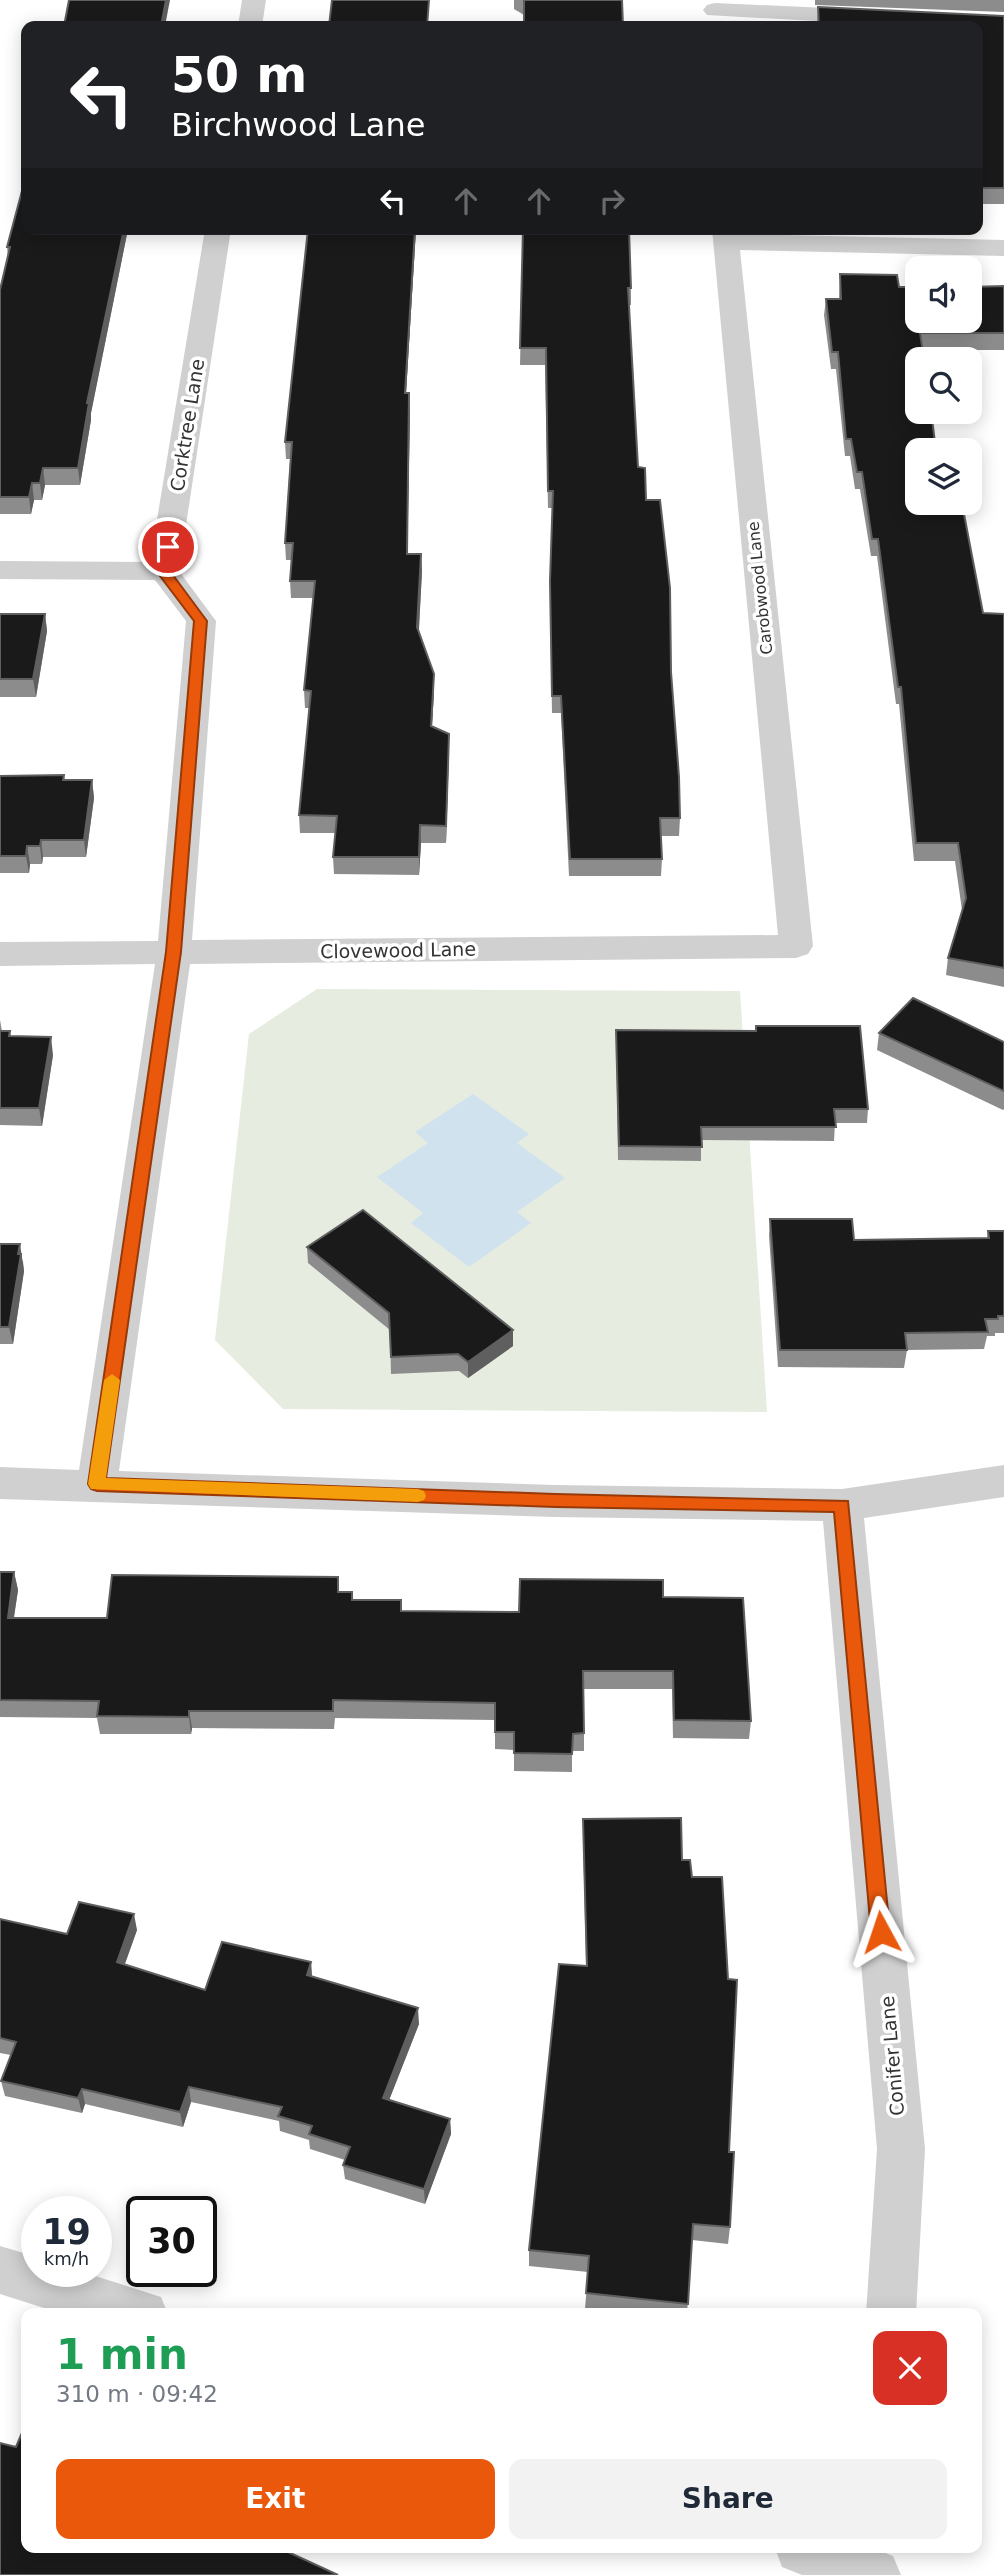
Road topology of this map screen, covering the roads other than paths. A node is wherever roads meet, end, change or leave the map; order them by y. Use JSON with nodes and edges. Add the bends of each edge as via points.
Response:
{"nodes":[{"id":1,"x":254,"y":0,"type":"edge"},
{"id":2,"x":716,"y":12,"type":"edge"},
{"id":3,"x":895,"y":18,"type":"edge"},
{"id":4,"x":251,"y":21,"type":"edge"},
{"id":5,"x":217,"y":235,"type":"edge"},
{"id":6,"x":725,"y":236,"type":"edge"},
{"id":7,"x":1004,"y":248,"type":"edge"},
{"id":8,"x":0,"y":570,"type":"edge"},
{"id":9,"x":164,"y":572,"type":"junction"},
{"id":10,"x":796,"y":946,"type":"joint"},
{"id":11,"x":174,"y":952,"type":"junction"},
{"id":12,"x":0,"y":954,"type":"edge"},
{"id":13,"x":1004,"y":1480,"type":"edge"},
{"id":14,"x":0,"y":1483,"type":"edge"},
{"id":15,"x":97,"y":1484,"type":"junction"},
{"id":16,"x":842,"y":1506,"type":"junction"},
{"id":17,"x":0,"y":2270,"type":"edge"},
{"id":18,"x":124,"y":2308,"type":"edge"},
{"id":19,"x":891,"y":2308,"type":"edge"},
{"id":20,"x":815,"y":2553,"type":"edge"},
{"id":21,"x":877,"y":2553,"type":"edge"},
{"id":22,"x":875,"y":2575,"type":"edge"}],
"edges":[{"from":1,"to":4,"type":"street"},
{"from":2,"to":3,"type":"street"},
{"from":5,"to":9,"type":"street","name":"Corktree Lane"},
{"from":6,"to":7,"type":"street"},
{"from":6,"to":10,"type":"street","name":"Carobwood Lane"},
{"from":8,"to":9,"type":"street"},
{"from":9,"to":11,"type":"street","via":[[201,621]]},
{"from":10,"to":11,"type":"street","name":"Clovewood Lane"},
{"from":11,"to":12,"type":"street","name":"Clovewood Lane"},
{"from":11,"to":15,"type":"street"},
{"from":13,"to":16,"type":"street"},
{"from":14,"to":15,"type":"street"},
{"from":15,"to":16,"type":"street"},
{"from":16,"to":19,"type":"street","name":"Conifer Lane","via":[[901,2149]]},
{"from":17,"to":18,"type":"street"},
{"from":20,"to":22,"type":"street"},
{"from":21,"to":22,"type":"street"}]}
